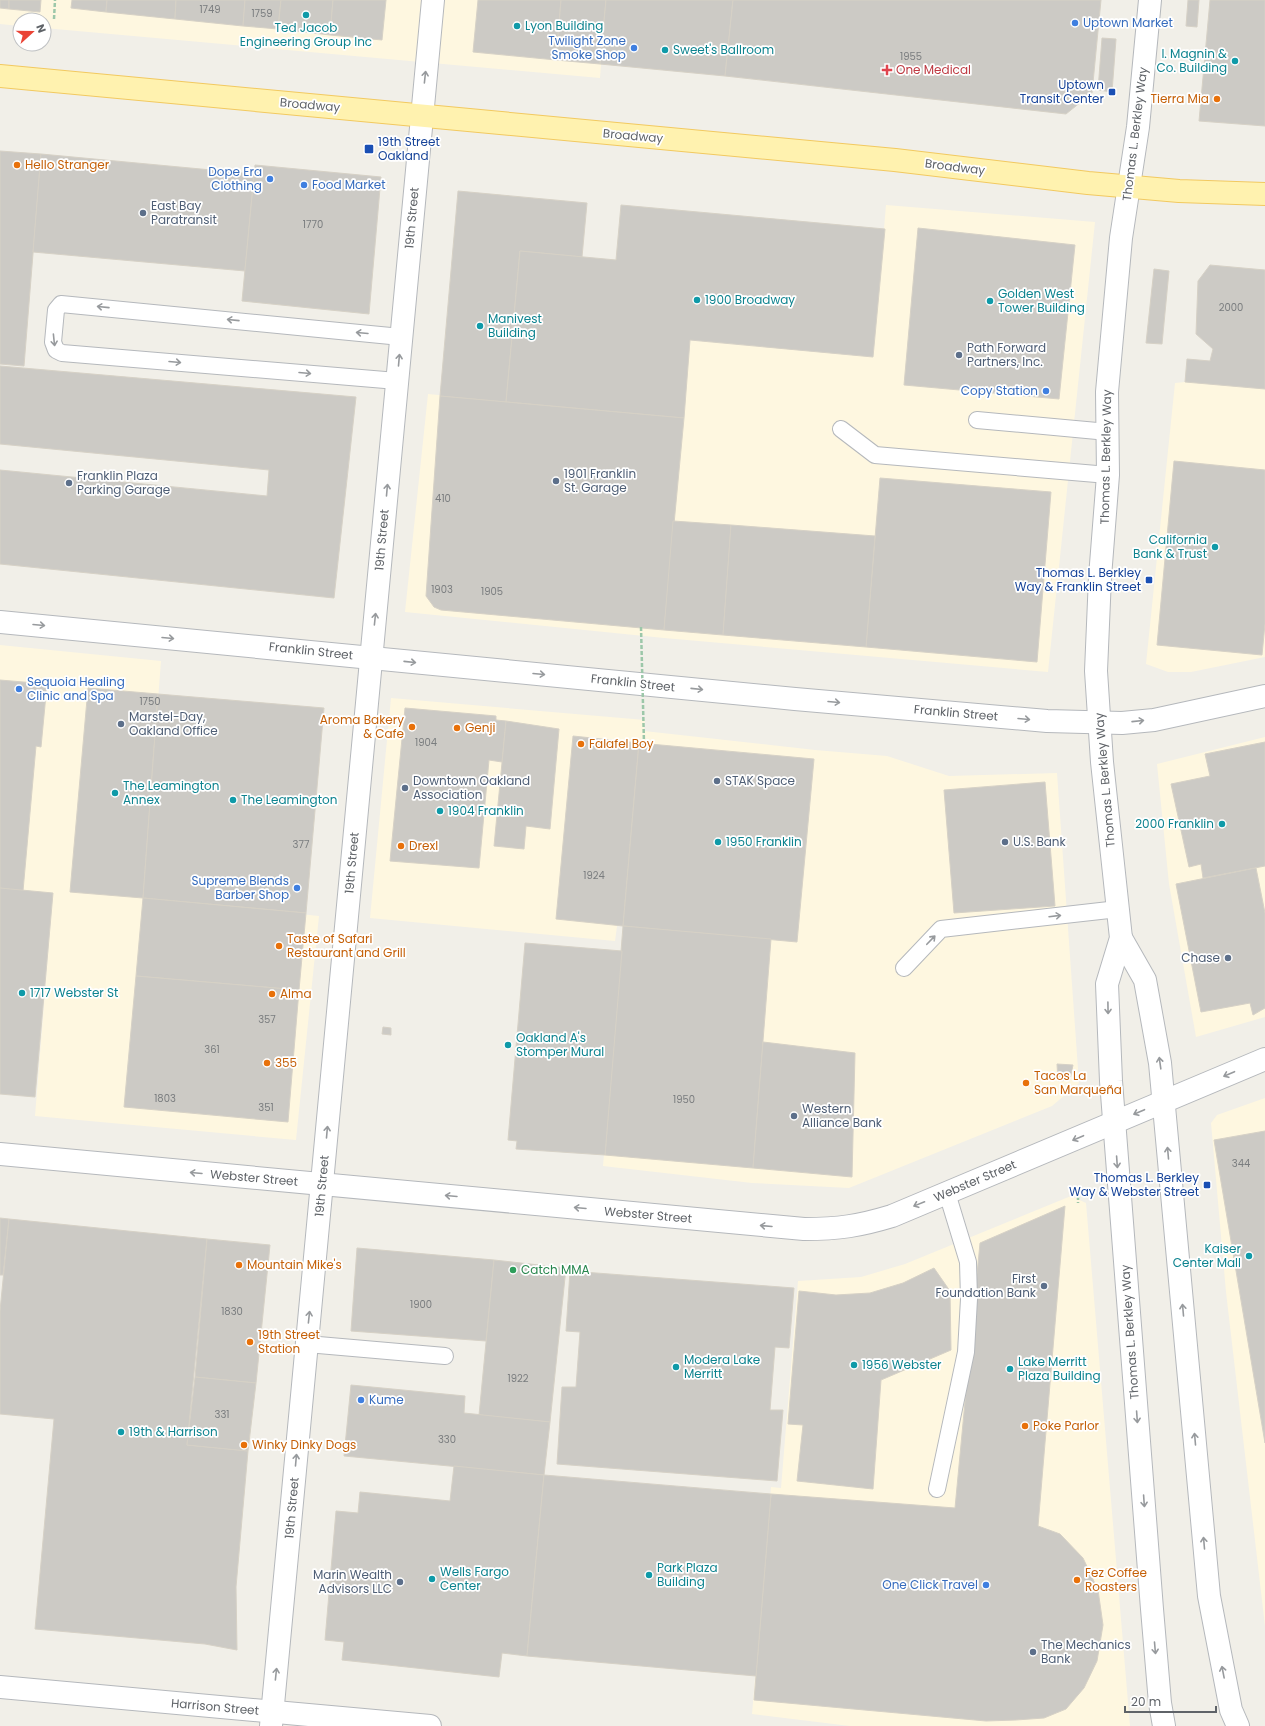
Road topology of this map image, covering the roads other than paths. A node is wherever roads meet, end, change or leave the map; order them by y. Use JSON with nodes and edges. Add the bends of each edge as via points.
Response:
{"nodes":[{"id":1,"x":433,"y":0,"type":"edge"},
{"id":2,"x":1150,"y":0,"type":"edge"},
{"id":3,"x":0,"y":76,"type":"edge"},
{"id":4,"x":422,"y":116,"type":"junction"},
{"id":5,"x":1128,"y":187,"type":"junction"},
{"id":6,"x":1265,"y":194,"type":"edge"},
{"id":7,"x":401,"y":336,"type":"junction"},
{"id":8,"x":397,"y":381,"type":"junction"},
{"id":9,"x":977,"y":420,"type":"dead end"},
{"id":10,"x":841,"y":429,"type":"dead end"},
{"id":11,"x":1108,"y":432,"type":"junction"},
{"id":12,"x":1108,"y":475,"type":"junction"},
{"id":13,"x":0,"y":622,"type":"edge"},
{"id":14,"x":371,"y":658,"type":"junction"},
{"id":15,"x":1265,"y":696,"type":"edge"},
{"id":16,"x":1099,"y":723,"type":"junction"},
{"id":17,"x":1118,"y":909,"type":"junction"},
{"id":18,"x":1121,"y":938,"type":"junction"},
{"id":19,"x":904,"y":968,"type":"dead end"},
{"id":20,"x":1265,"y":1059,"type":"edge"},
{"id":21,"x":1163,"y":1102,"type":"junction"},
{"id":22,"x":1114,"y":1123,"type":"junction"},
{"id":23,"x":0,"y":1154,"type":"edge"},
{"id":24,"x":322,"y":1184,"type":"junction"},
{"id":25,"x":947,"y":1193,"type":"junction"},
{"id":26,"x":307,"y":1344,"type":"junction"},
{"id":27,"x":445,"y":1356,"type":"dead end"},
{"id":28,"x":937,"y":1488,"type":"dead end"},
{"id":29,"x":0,"y":1687,"type":"edge"},
{"id":30,"x":1234,"y":1718,"type":"edge"},
{"id":31,"x":271,"y":1719,"type":"edge"},
{"id":32,"x":430,"y":1726,"type":"edge"},
{"id":33,"x":1164,"y":1726,"type":"edge"}],
"edges":[{"from":4,"to":1,"type":"street","name":"19th Street","one_way":true},
{"from":2,"to":5,"type":"street","name":"Thomas L. Berkley Way","via":[[1138,127]]},
{"from":3,"to":4,"type":"main road","name":"Broadway"},
{"from":4,"to":5,"type":"main road","name":"Broadway","via":[[895,160]]},
{"from":4,"to":7,"type":"street","name":"19th Street"},
{"from":5,"to":6,"type":"main road","name":"Broadway"},
{"from":5,"to":11,"type":"street","name":"Thomas L. Berkley Way","via":[[1107,392]]},
{"from":8,"to":7,"type":"street","name":"19th Street","one_way":true},
{"from":7,"to":8,"type":"lane","one_way":true,"via":[[61,304],[56,310],[53,342],[56,350],[62,352]]},
{"from":14,"to":8,"type":"street","name":"19th Street","one_way":true},
{"from":9,"to":11,"type":"lane"},
{"from":10,"to":12,"type":"lane","via":[[875,455]]},
{"from":11,"to":12,"type":"street","name":"Thomas L. Berkley Way"},
{"from":12,"to":16,"type":"street","name":"Thomas L. Berkley Way","via":[[1096,671]]},
{"from":13,"to":14,"type":"street","name":"Franklin Street","one_way":true},
{"from":14,"to":16,"type":"street","name":"Franklin Street","one_way":true,"via":[[911,710]]},
{"from":24,"to":14,"type":"street","name":"19th Street","one_way":true},
{"from":16,"to":15,"type":"street","name":"Franklin Street","one_way":true,"via":[[1154,720]]},
{"from":16,"to":17,"type":"street","name":"Thomas L. Berkley Way"},
{"from":17,"to":18,"type":"street","name":"Thomas L. Berkley Way"},
{"from":19,"to":17,"type":"lane","one_way":true,"via":[[941,929]]},
{"from":21,"to":18,"type":"street","name":"Thomas L. Berkley Way","one_way":true,"via":[[1160,1064],[1145,980]]},
{"from":18,"to":22,"type":"street","name":"Thomas L. Berkley Way","one_way":true,"via":[[1108,984],[1108,1032]]},
{"from":20,"to":21,"type":"street","name":"Webster Street","one_way":true},
{"from":21,"to":22,"type":"street","name":"Webster Street","one_way":true},
{"from":30,"to":21,"type":"street","name":"Thomas L. Berkley Way","one_way":true,"via":[[1209,1596]]},
{"from":22,"to":25,"type":"street","name":"Webster Street","one_way":true},
{"from":22,"to":33,"type":"street","name":"Thomas L. Berkley Way","one_way":true,"via":[[1160,1703]]},
{"from":24,"to":23,"type":"street","name":"Webster Street","one_way":true},
{"from":25,"to":24,"type":"street","name":"Webster Street","one_way":true,"via":[[865,1225],[804,1229]]},
{"from":26,"to":24,"type":"street","name":"19th Street","one_way":true},
{"from":25,"to":28,"type":"lane","via":[[968,1262],[969,1293],[966,1352]]},
{"from":26,"to":27,"type":"lane"},
{"from":31,"to":26,"type":"street","name":"19th Street","one_way":true},
{"from":29,"to":31,"type":"street","name":"Harrison Street"},
{"from":31,"to":32,"type":"street","name":"Harrison Street"}]}
